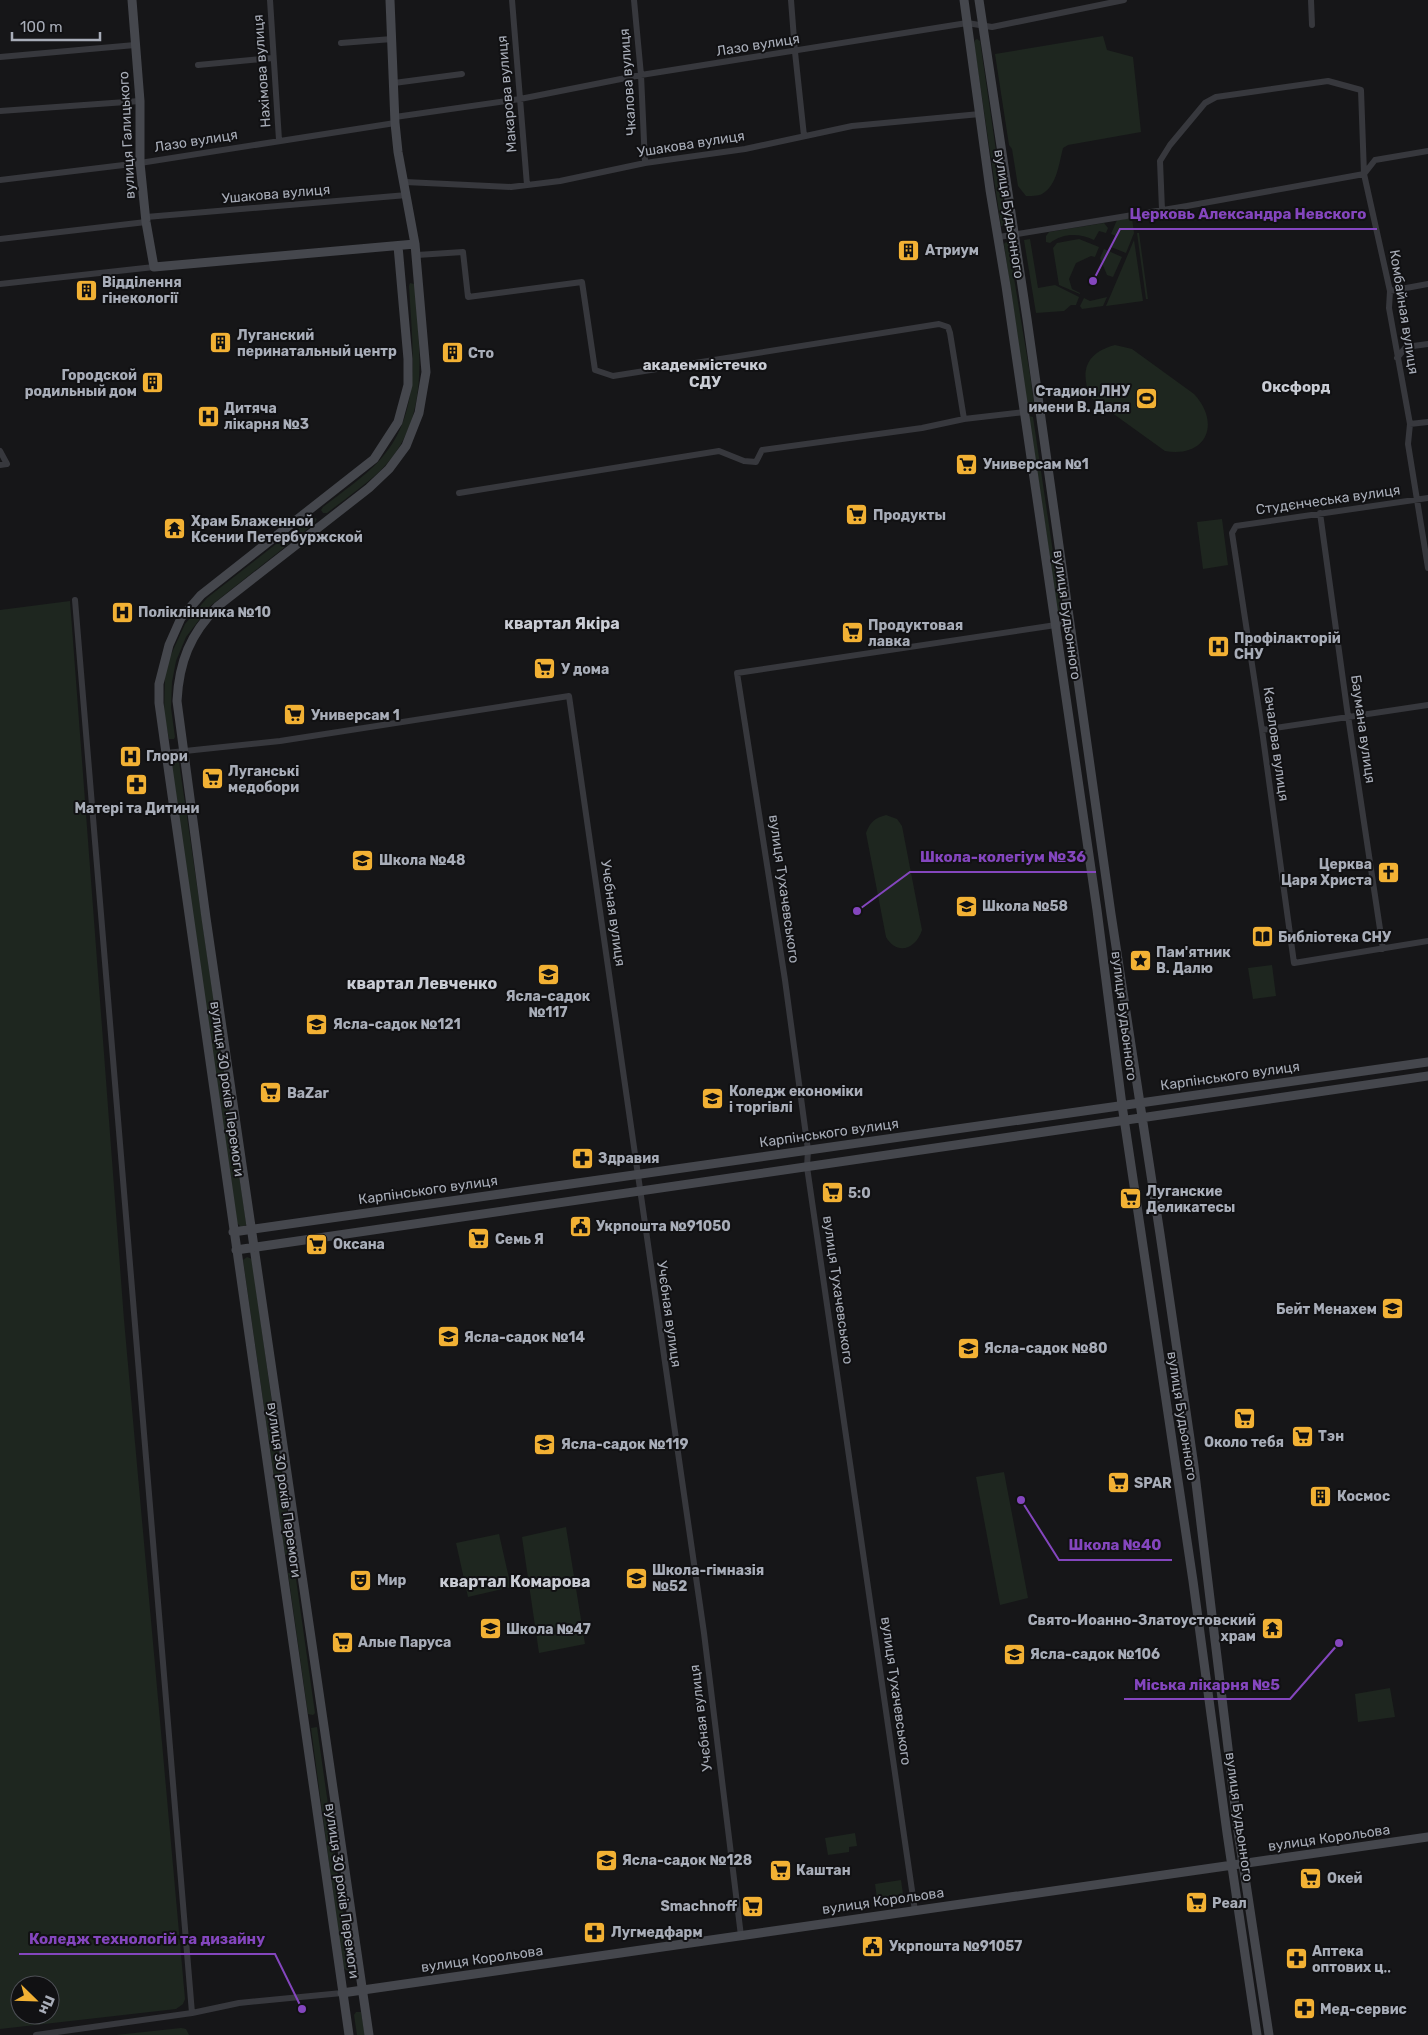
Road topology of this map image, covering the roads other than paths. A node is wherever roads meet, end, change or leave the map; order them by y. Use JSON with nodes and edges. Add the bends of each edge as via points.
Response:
{"nodes":[{"id":1,"x":132,"y":0,"type":"edge"},
{"id":2,"x":270,"y":0,"type":"edge"},
{"id":3,"x":390,"y":0,"type":"edge"},
{"id":4,"x":512,"y":0,"type":"edge"},
{"id":5,"x":634,"y":0,"type":"edge"},
{"id":6,"x":792,"y":0,"type":"edge"},
{"id":7,"x":964,"y":0,"type":"edge"},
{"id":8,"x":979,"y":0,"type":"edge"},
{"id":9,"x":1124,"y":0,"type":"edge"},
{"id":10,"x":1311,"y":0,"type":"edge"},
{"id":11,"x":967,"y":23,"type":"junction"},
{"id":12,"x":982,"y":24,"type":"junction"},
{"id":13,"x":1312,"y":25,"type":"dead end"},
{"id":14,"x":392,"y":40,"type":"junction"},
{"id":15,"x":341,"y":43,"type":"dead end"},
{"id":16,"x":135,"y":44,"type":"junction"},
{"id":17,"x":795,"y":52,"type":"junction"},
{"id":18,"x":0,"y":57,"type":"edge"},
{"id":19,"x":273,"y":58,"type":"junction"},
{"id":20,"x":198,"y":65,"type":"dead end"},
{"id":21,"x":462,"y":74,"type":"dead end"},
{"id":22,"x":641,"y":76,"type":"junction"},
{"id":23,"x":394,"y":83,"type":"junction"},
{"id":24,"x":520,"y":99,"type":"junction"},
{"id":25,"x":140,"y":101,"type":"junction"},
{"id":26,"x":0,"y":111,"type":"edge"},
{"id":27,"x":980,"y":114,"type":"junction"},
{"id":28,"x":395,"y":120,"type":"junction"},
{"id":29,"x":804,"y":136,"type":"junction"},
{"id":30,"x":279,"y":140,"type":"junction"},
{"id":31,"x":1428,"y":151,"type":"edge"},
{"id":32,"x":140,"y":163,"type":"junction"},
{"id":33,"x":645,"y":163,"type":"junction"},
{"id":34,"x":1364,"y":174,"type":"junction"},
{"id":35,"x":0,"y":180,"type":"edge"},
{"id":36,"x":405,"y":182,"type":"junction"},
{"id":37,"x":527,"y":185,"type":"junction"},
{"id":38,"x":407,"y":195,"type":"junction"},
{"id":39,"x":1162,"y":210,"type":"junction"},
{"id":40,"x":146,"y":220,"type":"junction"},
{"id":41,"x":1013,"y":236,"type":"junction"},
{"id":42,"x":998,"y":237,"type":"junction"},
{"id":43,"x":0,"y":239,"type":"edge"},
{"id":44,"x":415,"y":244,"type":"junction"},
{"id":45,"x":398,"y":246,"type":"junction"},
{"id":46,"x":417,"y":255,"type":"junction"},
{"id":47,"x":154,"y":267,"type":"junction"},
{"id":48,"x":0,"y":284,"type":"edge"},
{"id":49,"x":1428,"y":284,"type":"edge"},
{"id":50,"x":1390,"y":291,"type":"junction"},
{"id":51,"x":1428,"y":344,"type":"edge"},
{"id":52,"x":1397,"y":358,"type":"junction"},
{"id":53,"x":1040,"y":410,"type":"junction"},
{"id":54,"x":1025,"y":412,"type":"junction"},
{"id":55,"x":964,"y":419,"type":"junction"},
{"id":56,"x":1428,"y":422,"type":"edge"},
{"id":57,"x":1410,"y":424,"type":"junction"},
{"id":58,"x":0,"y":451,"type":"edge"},
{"id":59,"x":0,"y":465,"type":"edge"},
{"id":60,"x":460,"y":493,"type":"dead end"},
{"id":61,"x":1428,"y":498,"type":"edge"},
{"id":62,"x":1416,"y":500,"type":"junction"},
{"id":63,"x":1320,"y":513,"type":"junction"},
{"id":64,"x":1232,"y":529,"type":"joint"},
{"id":65,"x":1428,"y":568,"type":"edge"},
{"id":66,"x":75,"y":600,"type":"dead end"},
{"id":67,"x":1069,"y":622,"type":"junction"},
{"id":68,"x":1055,"y":625,"type":"junction"},
{"id":69,"x":1428,"y":705,"type":"edge"},
{"id":70,"x":1348,"y":717,"type":"junction"},
{"id":71,"x":1262,"y":730,"type":"junction"},
{"id":72,"x":182,"y":751,"type":"junction"},
{"id":73,"x":166,"y":753,"type":"junction"},
{"id":74,"x":1428,"y":941,"type":"edge"},
{"id":75,"x":1383,"y":949,"type":"junction"},
{"id":76,"x":1428,"y":1062,"type":"edge"},
{"id":77,"x":1428,"y":1076,"type":"edge"},
{"id":78,"x":1139,"y":1103,"type":"junction"},
{"id":79,"x":1122,"y":1106,"type":"junction"},
{"id":80,"x":1142,"y":1118,"type":"junction"},
{"id":81,"x":1124,"y":1120,"type":"junction"},
{"id":82,"x":808,"y":1150,"type":"junction"},
{"id":83,"x":807,"y":1167,"type":"junction"},
{"id":84,"x":637,"y":1174,"type":"junction"},
{"id":85,"x":640,"y":1191,"type":"junction"},
{"id":86,"x":252,"y":1230,"type":"junction"},
{"id":87,"x":233,"y":1232,"type":"junction"},
{"id":88,"x":254,"y":1248,"type":"junction"},
{"id":89,"x":236,"y":1250,"type":"junction"},
{"id":90,"x":1428,"y":1837,"type":"edge"},
{"id":91,"x":1244,"y":1864,"type":"junction"},
{"id":92,"x":1232,"y":1865,"type":"junction"},
{"id":93,"x":916,"y":1911,"type":"junction"},
{"id":94,"x":741,"y":1936,"type":"junction"},
{"id":95,"x":362,"y":1990,"type":"junction"},
{"id":96,"x":342,"y":1992,"type":"junction"},
{"id":97,"x":192,"y":2013,"type":"junction"},
{"id":98,"x":36,"y":2035,"type":"edge"},
{"id":99,"x":349,"y":2035,"type":"edge"},
{"id":100,"x":369,"y":2035,"type":"edge"},
{"id":101,"x":1257,"y":2035,"type":"edge"},
{"id":102,"x":1268,"y":2035,"type":"edge"}],
"edges":[{"from":1,"to":16,"type":"street","name":"вулиця Галицького"},
{"from":2,"to":19,"type":"street","name":"Нахімова вулиця"},
{"from":3,"to":14,"type":"street","name":"вулиця 30 років Перемоги"},
{"from":4,"to":24,"type":"street","name":"Макарова вулиця"},
{"from":5,"to":22,"type":"street","name":"Чкалова вулиця"},
{"from":6,"to":17,"type":"street"},
{"from":7,"to":11,"type":"street","name":"вулиця Будьонного"},
{"from":8,"to":12,"type":"street","name":"вулиця Будьонного"},
{"from":9,"to":12,"type":"street","name":"Лазо вулиця","via":[[992,27]]},
{"from":10,"to":13,"type":"street"},
{"from":11,"to":12,"type":"street","name":"Лазо вулиця"},
{"from":11,"to":17,"type":"street","name":"Лазо вулиця"},
{"from":11,"to":27,"type":"street","name":"вулиця Будьонного"},
{"from":12,"to":41,"type":"street","name":"вулиця Будьонного"},
{"from":14,"to":15,"type":"street"},
{"from":14,"to":23,"type":"street","name":"вулиця 30 років Перемоги"},
{"from":16,"to":18,"type":"street"},
{"from":16,"to":25,"type":"street","name":"вулиця Галицького"},
{"from":17,"to":22,"type":"street","name":"Лазо вулиця"},
{"from":17,"to":29,"type":"street"},
{"from":19,"to":20,"type":"street"},
{"from":19,"to":30,"type":"street","name":"Нахімова вулиця"},
{"from":21,"to":23,"type":"street"},
{"from":22,"to":24,"type":"street","name":"Лазо вулиця"},
{"from":22,"to":33,"type":"street","name":"Чкалова вулиця"},
{"from":23,"to":28,"type":"street","name":"вулиця 30 років Перемоги"},
{"from":24,"to":28,"type":"street","name":"Лазо вулиця"},
{"from":24,"to":37,"type":"street","name":"Макарова вулиця"},
{"from":25,"to":26,"type":"street"},
{"from":25,"to":32,"type":"street","name":"вулиця Галицького"},
{"from":27,"to":29,"type":"street","name":"Ушакова вулиця","via":[[852,126]]},
{"from":27,"to":42,"type":"street","name":"вулиця Будьонного"},
{"from":28,"to":30,"type":"street","name":"Лазо вулиця"},
{"from":28,"to":36,"type":"street","name":"вулиця 30 років Перемоги"},
{"from":29,"to":33,"type":"street","name":"Ушакова вулиця","via":[[745,149]]},
{"from":30,"to":32,"type":"street","name":"Лазо вулиця"},
{"from":31,"to":34,"type":"street","via":[[1375,160]]},
{"from":32,"to":35,"type":"street","name":"Лазо вулиця"},
{"from":32,"to":40,"type":"street","name":"вулиця Галицького"},
{"from":33,"to":37,"type":"street","name":"Ушакова вулиця"},
{"from":34,"to":39,"type":"street"},
{"from":34,"to":39,"type":"street","name":"Комбайная вулиця","via":[[1361,90],[1328,81],[1216,97],[1205,104],[1170,144],[1160,161]]},
{"from":34,"to":50,"type":"street","name":"Комбайная вулиця"},
{"from":36,"to":37,"type":"street","name":"Ушакова вулиця"},
{"from":36,"to":38,"type":"street","name":"вулиця 30 років Перемоги"},
{"from":38,"to":40,"type":"street","name":"Ушакова вулиця"},
{"from":38,"to":44,"type":"street","name":"вулиця 30 років Перемоги"},
{"from":39,"to":41,"type":"street"},
{"from":40,"to":43,"type":"street","name":"Ушакова вулиця"},
{"from":40,"to":47,"type":"street","name":"вулиця Галицького"},
{"from":41,"to":42,"type":"street"},
{"from":41,"to":53,"type":"street","name":"вулиця Будьонного"},
{"from":42,"to":54,"type":"street","name":"вулиця Будьонного"},
{"from":44,"to":45,"type":"street"},
{"from":44,"to":46,"type":"street","name":"вулиця 30 років Перемоги"},
{"from":45,"to":47,"type":"street"},
{"from":45,"to":73,"type":"street","name":"вулиця 30 років Перемоги","via":[[408,359],[408,385],[398,422],[374,459],[201,595],[181,618],[168,645],[159,684]]},
{"from":46,"to":55,"type":"street","via":[[463,252],[468,297],[582,282],[595,370],[612,376],[945,325],[950,333]]},
{"from":46,"to":72,"type":"street","name":"вулиця 30 років Перемоги","via":[[426,372],[419,413],[406,446],[370,488],[204,620],[192,638],[178,683]]},
{"from":47,"to":48,"type":"street"},
{"from":49,"to":50,"type":"street"},
{"from":50,"to":52,"type":"street","name":"Комбайная вулиця","via":[[1389,308]]},
{"from":51,"to":52,"type":"street","via":[[1406,347]]},
{"from":52,"to":57,"type":"street","name":"Комбайная вулиця"},
{"from":53,"to":54,"type":"street"},
{"from":53,"to":67,"type":"street","name":"вулиця Будьонного"},
{"from":54,"to":55,"type":"street"},
{"from":54,"to":68,"type":"street","name":"вулиця Будьонного"},
{"from":55,"to":60,"type":"street","via":[[922,428],[762,450],[756,462],[720,451]]},
{"from":56,"to":57,"type":"street"},
{"from":57,"to":62,"type":"street","name":"Комбайная вулиця","via":[[1408,444]]},
{"from":58,"to":59,"type":"street","via":[[7,464]]},
{"from":61,"to":62,"type":"street","name":"Студєнчеська вулиця"},
{"from":62,"to":63,"type":"street","name":"Студєнчеська вулиця"},
{"from":62,"to":65,"type":"street","name":"Комбайная вулиця"},
{"from":63,"to":64,"type":"street","name":"Студєнчеська вулиця"},
{"from":63,"to":70,"type":"street","name":"Баумана вулиця"},
{"from":64,"to":71,"type":"street","name":"Качалова вулиця"},
{"from":66,"to":97,"type":"street"},
{"from":67,"to":68,"type":"street"},
{"from":67,"to":78,"type":"street","name":"вулиця Будьонного"},
{"from":68,"to":79,"type":"street","name":"вулиця Будьонного"},
{"from":68,"to":82,"type":"street","name":"вулиця Тухачевського","via":[[737,673]]},
{"from":69,"to":70,"type":"street"},
{"from":70,"to":71,"type":"street"},
{"from":70,"to":75,"type":"street","name":"Баумана вулиця"},
{"from":71,"to":75,"type":"street","name":"Качалова вулиця","via":[[1294,963]]},
{"from":72,"to":73,"type":"street"},
{"from":72,"to":84,"type":"street","name":"Учєбная вулиця","via":[[280,741],[569,696]]},
{"from":72,"to":86,"type":"street","name":"вулиця 30 років Перемоги"},
{"from":73,"to":87,"type":"street","name":"вулиця 30 років Перемоги"},
{"from":74,"to":75,"type":"street"},
{"from":76,"to":78,"type":"street","name":"Карпінського вулиця"},
{"from":77,"to":80,"type":"street","name":"Карпінського вулиця"},
{"from":78,"to":79,"type":"street","name":"Карпінського вулиця"},
{"from":78,"to":80,"type":"street","name":"вулиця Будьонного"},
{"from":79,"to":81,"type":"street","name":"вулиця Будьонного"},
{"from":79,"to":82,"type":"street","name":"Карпінського вулиця"},
{"from":80,"to":81,"type":"street","name":"Карпінського вулиця"},
{"from":80,"to":91,"type":"street","name":"вулиця Будьонного","via":[[1194,1466]]},
{"from":81,"to":83,"type":"street","name":"Карпінського вулиця"},
{"from":81,"to":92,"type":"street","name":"вулиця Будьонного"},
{"from":82,"to":83,"type":"street","name":"вулиця Тухачевського"},
{"from":82,"to":84,"type":"street","name":"Карпінського вулиця"},
{"from":83,"to":85,"type":"street","name":"Карпінського вулиця"},
{"from":83,"to":93,"type":"street","name":"вулиця Тухачевського"},
{"from":84,"to":85,"type":"street","name":"Учєбная вулиця"},
{"from":84,"to":86,"type":"street","name":"Карпінського вулиця"},
{"from":85,"to":88,"type":"street","name":"Карпінського вулиця"},
{"from":85,"to":94,"type":"street","name":"Учєбная вулиця","via":[[704,1633]]},
{"from":86,"to":87,"type":"street","name":"Карпінського вулиця"},
{"from":86,"to":88,"type":"street","name":"вулиця 30 років Перемоги"},
{"from":87,"to":89,"type":"street","name":"вулиця 30 років Перемоги"},
{"from":88,"to":89,"type":"street","name":"Карпінського вулиця"},
{"from":88,"to":95,"type":"street","name":"вулиця 30 років Перемоги"},
{"from":89,"to":96,"type":"street","name":"вулиця 30 років Перемоги"},
{"from":90,"to":91,"type":"street","name":"вулиця Корольова"},
{"from":91,"to":92,"type":"street","name":"вулиця Корольова"},
{"from":91,"to":102,"type":"street","name":"вулиця Будьонного"},
{"from":92,"to":93,"type":"street","name":"вулиця Корольова"},
{"from":92,"to":101,"type":"street","name":"вулиця Будьонного"},
{"from":93,"to":94,"type":"street","name":"вулиця Корольова"},
{"from":94,"to":95,"type":"street","name":"вулиця Корольова"},
{"from":95,"to":96,"type":"street","name":"вулиця Корольова"},
{"from":95,"to":100,"type":"street","name":"вулиця 30 років Перемоги"},
{"from":96,"to":97,"type":"street","via":[[239,2003]]},
{"from":96,"to":99,"type":"street","name":"вулиця 30 років Перемоги"},
{"from":97,"to":98,"type":"street"}]}
